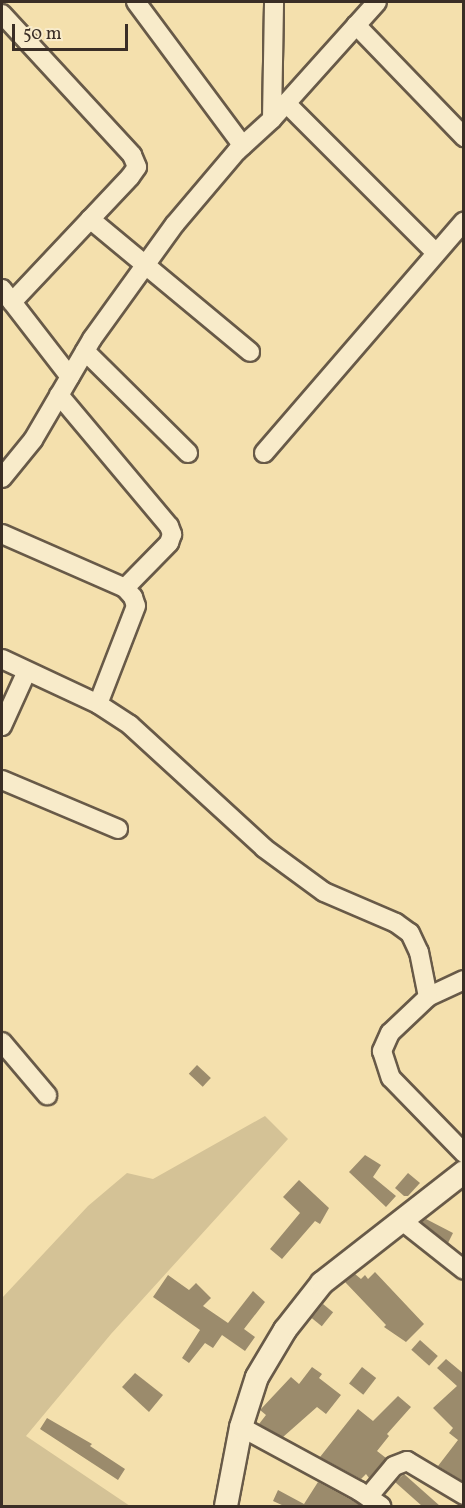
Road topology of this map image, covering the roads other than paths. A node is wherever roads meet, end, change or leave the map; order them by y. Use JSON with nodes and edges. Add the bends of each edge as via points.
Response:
{"nodes":[{"id":1,"x":136,"y":2,"type":"edge"},
{"id":2,"x":274,"y":2,"type":"edge"},
{"id":3,"x":377,"y":2,"type":"edge"},
{"id":4,"x":2,"y":14,"type":"edge"},
{"id":5,"x":356,"y":26,"type":"junction"},
{"id":6,"x":286,"y":104,"type":"junction"},
{"id":7,"x":272,"y":119,"type":"junction"},
{"id":8,"x":464,"y":137,"type":"edge"},
{"id":9,"x":243,"y":146,"type":"junction"},
{"id":10,"x":90,"y":219,"type":"junction"},
{"id":11,"x":464,"y":221,"type":"edge"},
{"id":12,"x":436,"y":253,"type":"junction"},
{"id":13,"x":144,"y":266,"type":"junction"},
{"id":14,"x":7,"y":295,"type":"edge"},
{"id":15,"x":85,"y":351,"type":"junction"},
{"id":16,"x":250,"y":352,"type":"dead end"},
{"id":17,"x":70,"y":377,"type":"junction"},
{"id":18,"x":59,"y":395,"type":"junction"},
{"id":19,"x":188,"y":453,"type":"dead end"},
{"id":20,"x":264,"y":453,"type":"dead end"},
{"id":21,"x":2,"y":478,"type":"edge"},
{"id":22,"x":2,"y":534,"type":"edge"},
{"id":23,"x":124,"y":588,"type":"junction"},
{"id":24,"x":2,"y":659,"type":"edge"},
{"id":25,"x":27,"y":671,"type":"junction"},
{"id":26,"x":98,"y":704,"type":"junction"},
{"id":27,"x":2,"y":726,"type":"edge"},
{"id":28,"x":2,"y":780,"type":"edge"},
{"id":29,"x":118,"y":829,"type":"dead end"},
{"id":30,"x":464,"y":980,"type":"edge"},
{"id":31,"x":428,"y":997,"type":"junction"},
{"id":32,"x":2,"y":1042,"type":"edge"},
{"id":33,"x":47,"y":1095,"type":"dead end"},
{"id":34,"x":464,"y":1153,"type":"edge"},
{"id":35,"x":464,"y":1172,"type":"edge"},
{"id":36,"x":401,"y":1220,"type":"junction"},
{"id":37,"x":464,"y":1270,"type":"edge"},
{"id":38,"x":241,"y":1428,"type":"junction"},
{"id":39,"x":464,"y":1495,"type":"edge"},
{"id":40,"x":374,"y":1502,"type":"edge"},
{"id":41,"x":226,"y":1506,"type":"edge"}],
"edges":[{"from":1,"to":9,"type":"street"},
{"from":2,"to":7,"type":"street"},
{"from":3,"to":5,"type":"street"},
{"from":4,"to":10,"type":"street","via":[[132,155],[137,167]]},
{"from":5,"to":6,"type":"street"},
{"from":5,"to":8,"type":"street"},
{"from":6,"to":7,"type":"street"},
{"from":6,"to":12,"type":"street"},
{"from":7,"to":9,"type":"street"},
{"from":9,"to":13,"type":"street"},
{"from":10,"to":13,"type":"street"},
{"from":10,"to":14,"type":"street"},
{"from":11,"to":12,"type":"street"},
{"from":12,"to":20,"type":"street"},
{"from":13,"to":15,"type":"street"},
{"from":13,"to":16,"type":"street"},
{"from":14,"to":17,"type":"street"},
{"from":15,"to":17,"type":"street"},
{"from":15,"to":19,"type":"street"},
{"from":17,"to":18,"type":"street"},
{"from":18,"to":21,"type":"street","via":[[33,440]]},
{"from":18,"to":23,"type":"street","via":[[172,534],[169,543]]},
{"from":22,"to":23,"type":"street"},
{"from":23,"to":26,"type":"street","via":[[136,606]]},
{"from":24,"to":25,"type":"street"},
{"from":25,"to":26,"type":"street"},
{"from":25,"to":27,"type":"street"},
{"from":26,"to":31,"type":"street","via":[[130,725],[272,854],[324,892],[396,923],[410,933],[419,952]]},
{"from":28,"to":29,"type":"street"},
{"from":30,"to":31,"type":"street"},
{"from":31,"to":34,"type":"street","via":[[390,1034],[382,1051],[391,1078]]},
{"from":32,"to":33,"type":"street"},
{"from":35,"to":36,"type":"street"},
{"from":36,"to":37,"type":"street"},
{"from":36,"to":38,"type":"street","via":[[322,1283],[285,1330],[257,1377]]},
{"from":38,"to":40,"type":"street"},
{"from":38,"to":41,"type":"street"},
{"from":39,"to":40,"type":"street","via":[[407,1461],[394,1466]]}]}
